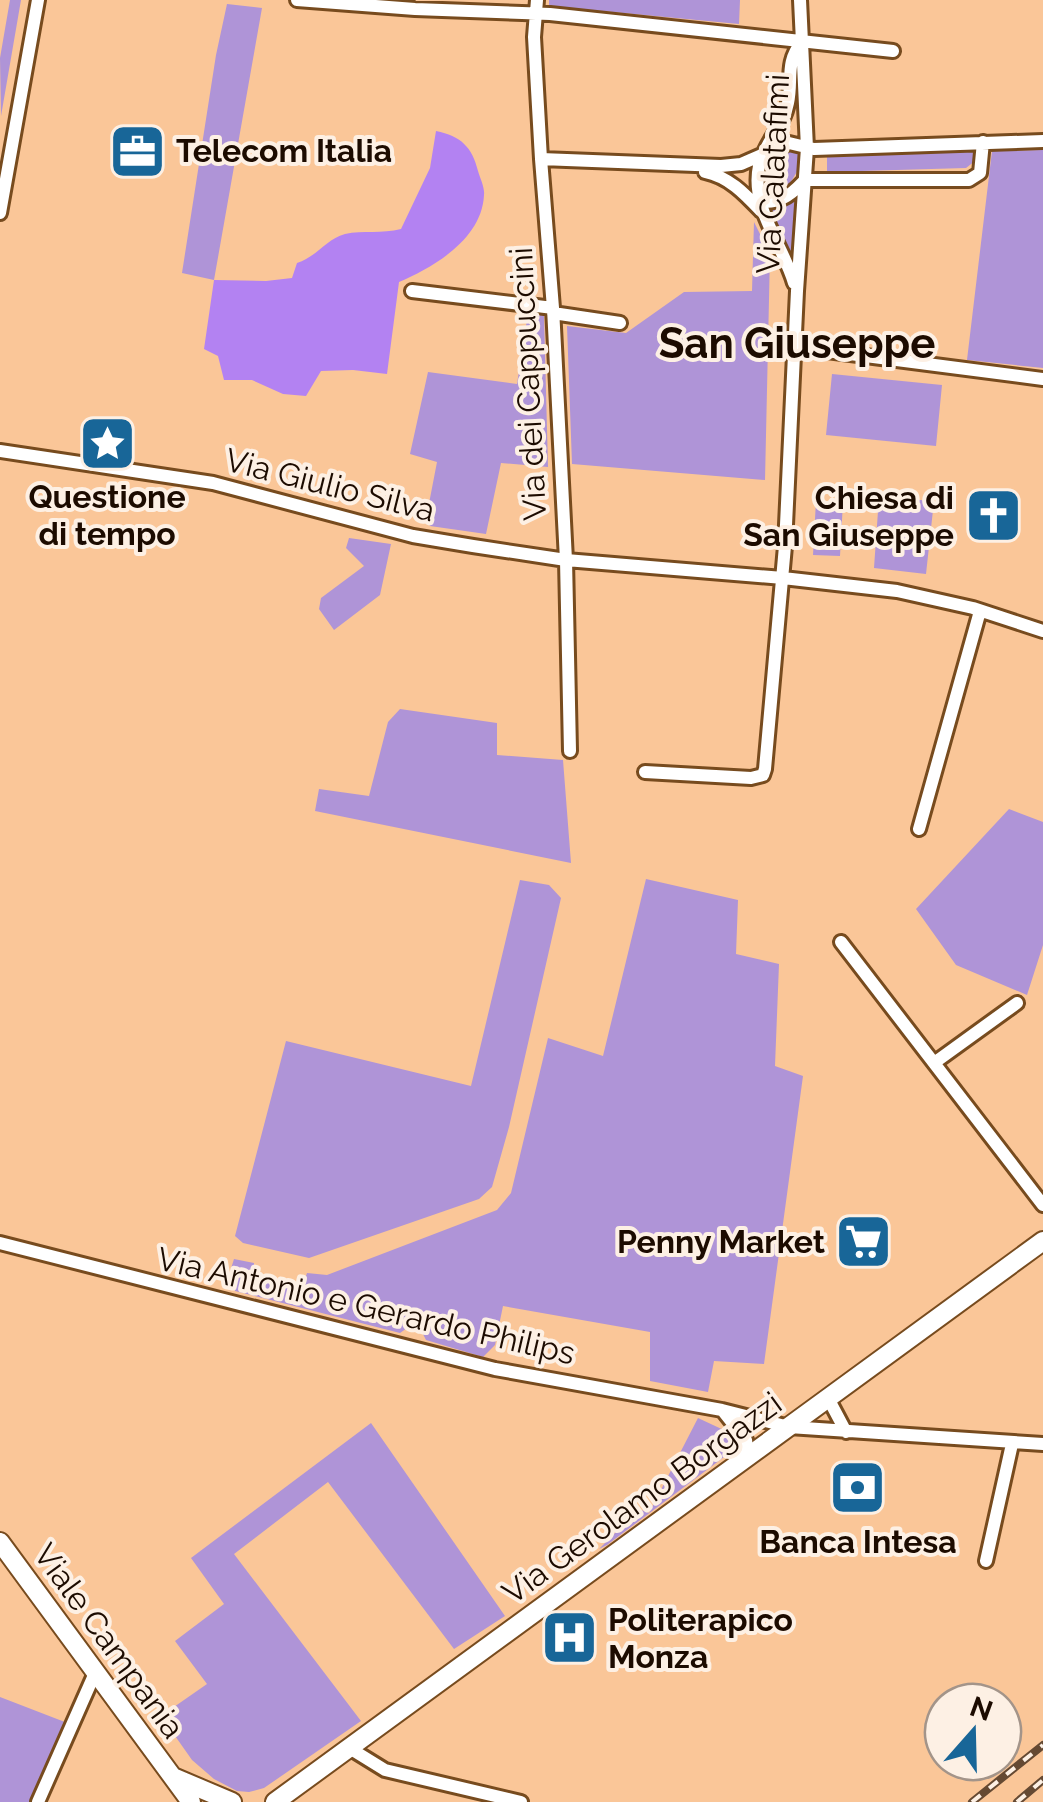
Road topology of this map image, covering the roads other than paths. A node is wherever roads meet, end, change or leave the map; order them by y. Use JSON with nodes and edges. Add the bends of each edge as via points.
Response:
{"nodes":[{"id":1,"x":38,"y":0,"type":"edge"},
{"id":2,"x":297,"y":0,"type":"edge"},
{"id":3,"x":800,"y":0,"type":"edge"},
{"id":4,"x":354,"y":3,"type":"edge"},
{"id":5,"x":537,"y":7,"type":"edge"},
{"id":6,"x":801,"y":44,"type":"junction"},
{"id":7,"x":892,"y":51,"type":"dead end"},
{"id":8,"x":1043,"y":141,"type":"edge"},
{"id":9,"x":983,"y":142,"type":"junction"},
{"id":10,"x":807,"y":148,"type":"junction"},
{"id":11,"x":762,"y":155,"type":"junction"},
{"id":12,"x":540,"y":160,"type":"junction"},
{"id":13,"x":678,"y":166,"type":"junction"},
{"id":14,"x":804,"y":180,"type":"junction"},
{"id":15,"x":758,"y":205,"type":"junction"},
{"id":16,"x":0,"y":213,"type":"edge"},
{"id":17,"x":412,"y":292,"type":"dead end"},
{"id":18,"x":797,"y":296,"type":"junction"},
{"id":19,"x":553,"y":311,"type":"junction"},
{"id":20,"x":620,"y":323,"type":"dead end"},
{"id":21,"x":796,"y":347,"type":"junction"},
{"id":22,"x":1043,"y":379,"type":"edge"},
{"id":23,"x":0,"y":442,"type":"edge"},
{"id":24,"x":0,"y":450,"type":"edge"},
{"id":25,"x":80,"y":462,"type":"junction"},
{"id":26,"x":566,"y":560,"type":"junction"},
{"id":27,"x":783,"y":578,"type":"junction"},
{"id":28,"x":980,"y":611,"type":"junction"},
{"id":29,"x":1043,"y":631,"type":"edge"},
{"id":30,"x":570,"y":752,"type":"dead end"},
{"id":31,"x":644,"y":772,"type":"dead end"},
{"id":32,"x":919,"y":829,"type":"dead end"},
{"id":33,"x":841,"y":942,"type":"dead end"},
{"id":34,"x":1017,"y":1003,"type":"dead end"},
{"id":35,"x":934,"y":1062,"type":"junction"},
{"id":36,"x":1043,"y":1205,"type":"edge"},
{"id":37,"x":1043,"y":1241,"type":"edge"},
{"id":38,"x":0,"y":1243,"type":"edge"},
{"id":39,"x":828,"y":1398,"type":"junction"},
{"id":40,"x":722,"y":1410,"type":"junction"},
{"id":41,"x":788,"y":1427,"type":"junction"},
{"id":42,"x":846,"y":1432,"type":"junction"},
{"id":43,"x":1012,"y":1444,"type":"junction"},
{"id":44,"x":1043,"y":1444,"type":"edge"},
{"id":45,"x":748,"y":1456,"type":"junction"},
{"id":46,"x":0,"y":1542,"type":"edge"},
{"id":47,"x":986,"y":1561,"type":"dead end"},
{"id":48,"x":95,"y":1673,"type":"junction"},
{"id":49,"x":351,"y":1749,"type":"junction"},
{"id":50,"x":169,"y":1775,"type":"junction"},
{"id":51,"x":500,"y":1800,"type":"edge"},
{"id":52,"x":38,"y":1802,"type":"edge"},
{"id":53,"x":176,"y":1802,"type":"edge"},
{"id":54,"x":191,"y":1802,"type":"edge"},
{"id":55,"x":232,"y":1802,"type":"edge"},
{"id":56,"x":275,"y":1802,"type":"edge"},
{"id":57,"x":521,"y":1802,"type":"edge"}],
"edges":[{"from":1,"to":16,"type":"street"},
{"from":2,"to":4,"type":"street"},
{"from":3,"to":6,"type":"street","name":"Via Calatafimi"},
{"from":4,"to":5,"type":"street"},
{"from":5,"to":6,"type":"street"},
{"from":5,"to":12,"type":"street","name":"Via dei Cappuccini"},
{"from":6,"to":7,"type":"street"},
{"from":6,"to":10,"type":"street","name":"Via Calatafimi"},
{"from":6,"to":11,"type":"street","name":"Via Calatafimi","via":[[790,61],[785,115]]},
{"from":8,"to":9,"type":"street"},
{"from":9,"to":10,"type":"street"},
{"from":9,"to":14,"type":"street","via":[[980,173],[969,180]]},
{"from":10,"to":11,"type":"street","via":[[789,143]]},
{"from":10,"to":14,"type":"street","name":"Via Calatafimi"},
{"from":11,"to":13,"type":"street","via":[[741,164]]},
{"from":11,"to":15,"type":"street","name":"Via Calatafimi"},
{"from":12,"to":13,"type":"street"},
{"from":12,"to":19,"type":"street","name":"Via dei Cappuccini"},
{"from":13,"to":15,"type":"street","via":[[719,175]]},
{"from":14,"to":15,"type":"street","via":[[782,200]]},
{"from":14,"to":18,"type":"street","name":"Via Calatafimi"},
{"from":15,"to":18,"type":"street","name":"Via Calatafimi","via":[[788,261]]},
{"from":17,"to":19,"type":"street"},
{"from":18,"to":21,"type":"street","name":"Via Calatafimi"},
{"from":19,"to":20,"type":"street"},
{"from":19,"to":26,"type":"street","name":"Via dei Cappuccini"},
{"from":21,"to":22,"type":"street"},
{"from":21,"to":27,"type":"street","name":"Via Calatafimi"},
{"from":23,"to":25,"type":"street","name":"Via Giulio Silva"},
{"from":24,"to":25,"type":"street","name":"Via Giulio Silva"},
{"from":25,"to":26,"type":"street","name":"Via Giulio Silva","via":[[236,488],[413,536]]},
{"from":26,"to":27,"type":"street","name":"Via Giulio Silva"},
{"from":26,"to":30,"type":"street","name":"Via dei Cappuccini"},
{"from":27,"to":28,"type":"street","name":"Via Giulio Silva","via":[[897,591]]},
{"from":27,"to":31,"type":"street","name":"Via Calatafimi","via":[[763,775]]},
{"from":28,"to":29,"type":"street","name":"Via Giulio Silva"},
{"from":28,"to":32,"type":"street"},
{"from":33,"to":35,"type":"street"},
{"from":34,"to":35,"type":"street"},
{"from":35,"to":36,"type":"street"},
{"from":37,"to":39,"type":"main road","name":"Via Gerolamo Borgazzi"},
{"from":38,"to":40,"type":"street","name":"Via Antonio e Gerardo Philips","via":[[495,1369]]},
{"from":39,"to":41,"type":"main road","name":"Via Gerolamo Borgazzi"},
{"from":39,"to":42,"type":"street"},
{"from":40,"to":41,"type":"street","name":"Via Antonio e Gerardo Philips"},
{"from":40,"to":45,"type":"street","via":[[746,1440]]},
{"from":41,"to":42,"type":"street","name":"Via Antonio e Gerardo Philips"},
{"from":41,"to":45,"type":"main road","name":"Via Gerolamo Borgazzi"},
{"from":42,"to":43,"type":"street","name":"Via Antonio e Gerardo Philips"},
{"from":43,"to":44,"type":"street","name":"Via Antonio e Gerardo Philips"},
{"from":43,"to":47,"type":"street"},
{"from":45,"to":49,"type":"main road","name":"Via Gerolamo Borgazzi"},
{"from":46,"to":48,"type":"main road","name":"Viale Campania"},
{"from":48,"to":50,"type":"main road","name":"Viale Campania"},
{"from":48,"to":52,"type":"street"},
{"from":49,"to":51,"type":"street","via":[[385,1770]]},
{"from":49,"to":56,"type":"main road","name":"Via Gerolamo Borgazzi"},
{"from":50,"to":53,"type":"main road","name":"Viale Campania"},
{"from":50,"to":54,"type":"main road","name":"Viale Campania"},
{"from":50,"to":55,"type":"main road","name":"Viale Campania"},
{"from":51,"to":57,"type":"street"}]}
